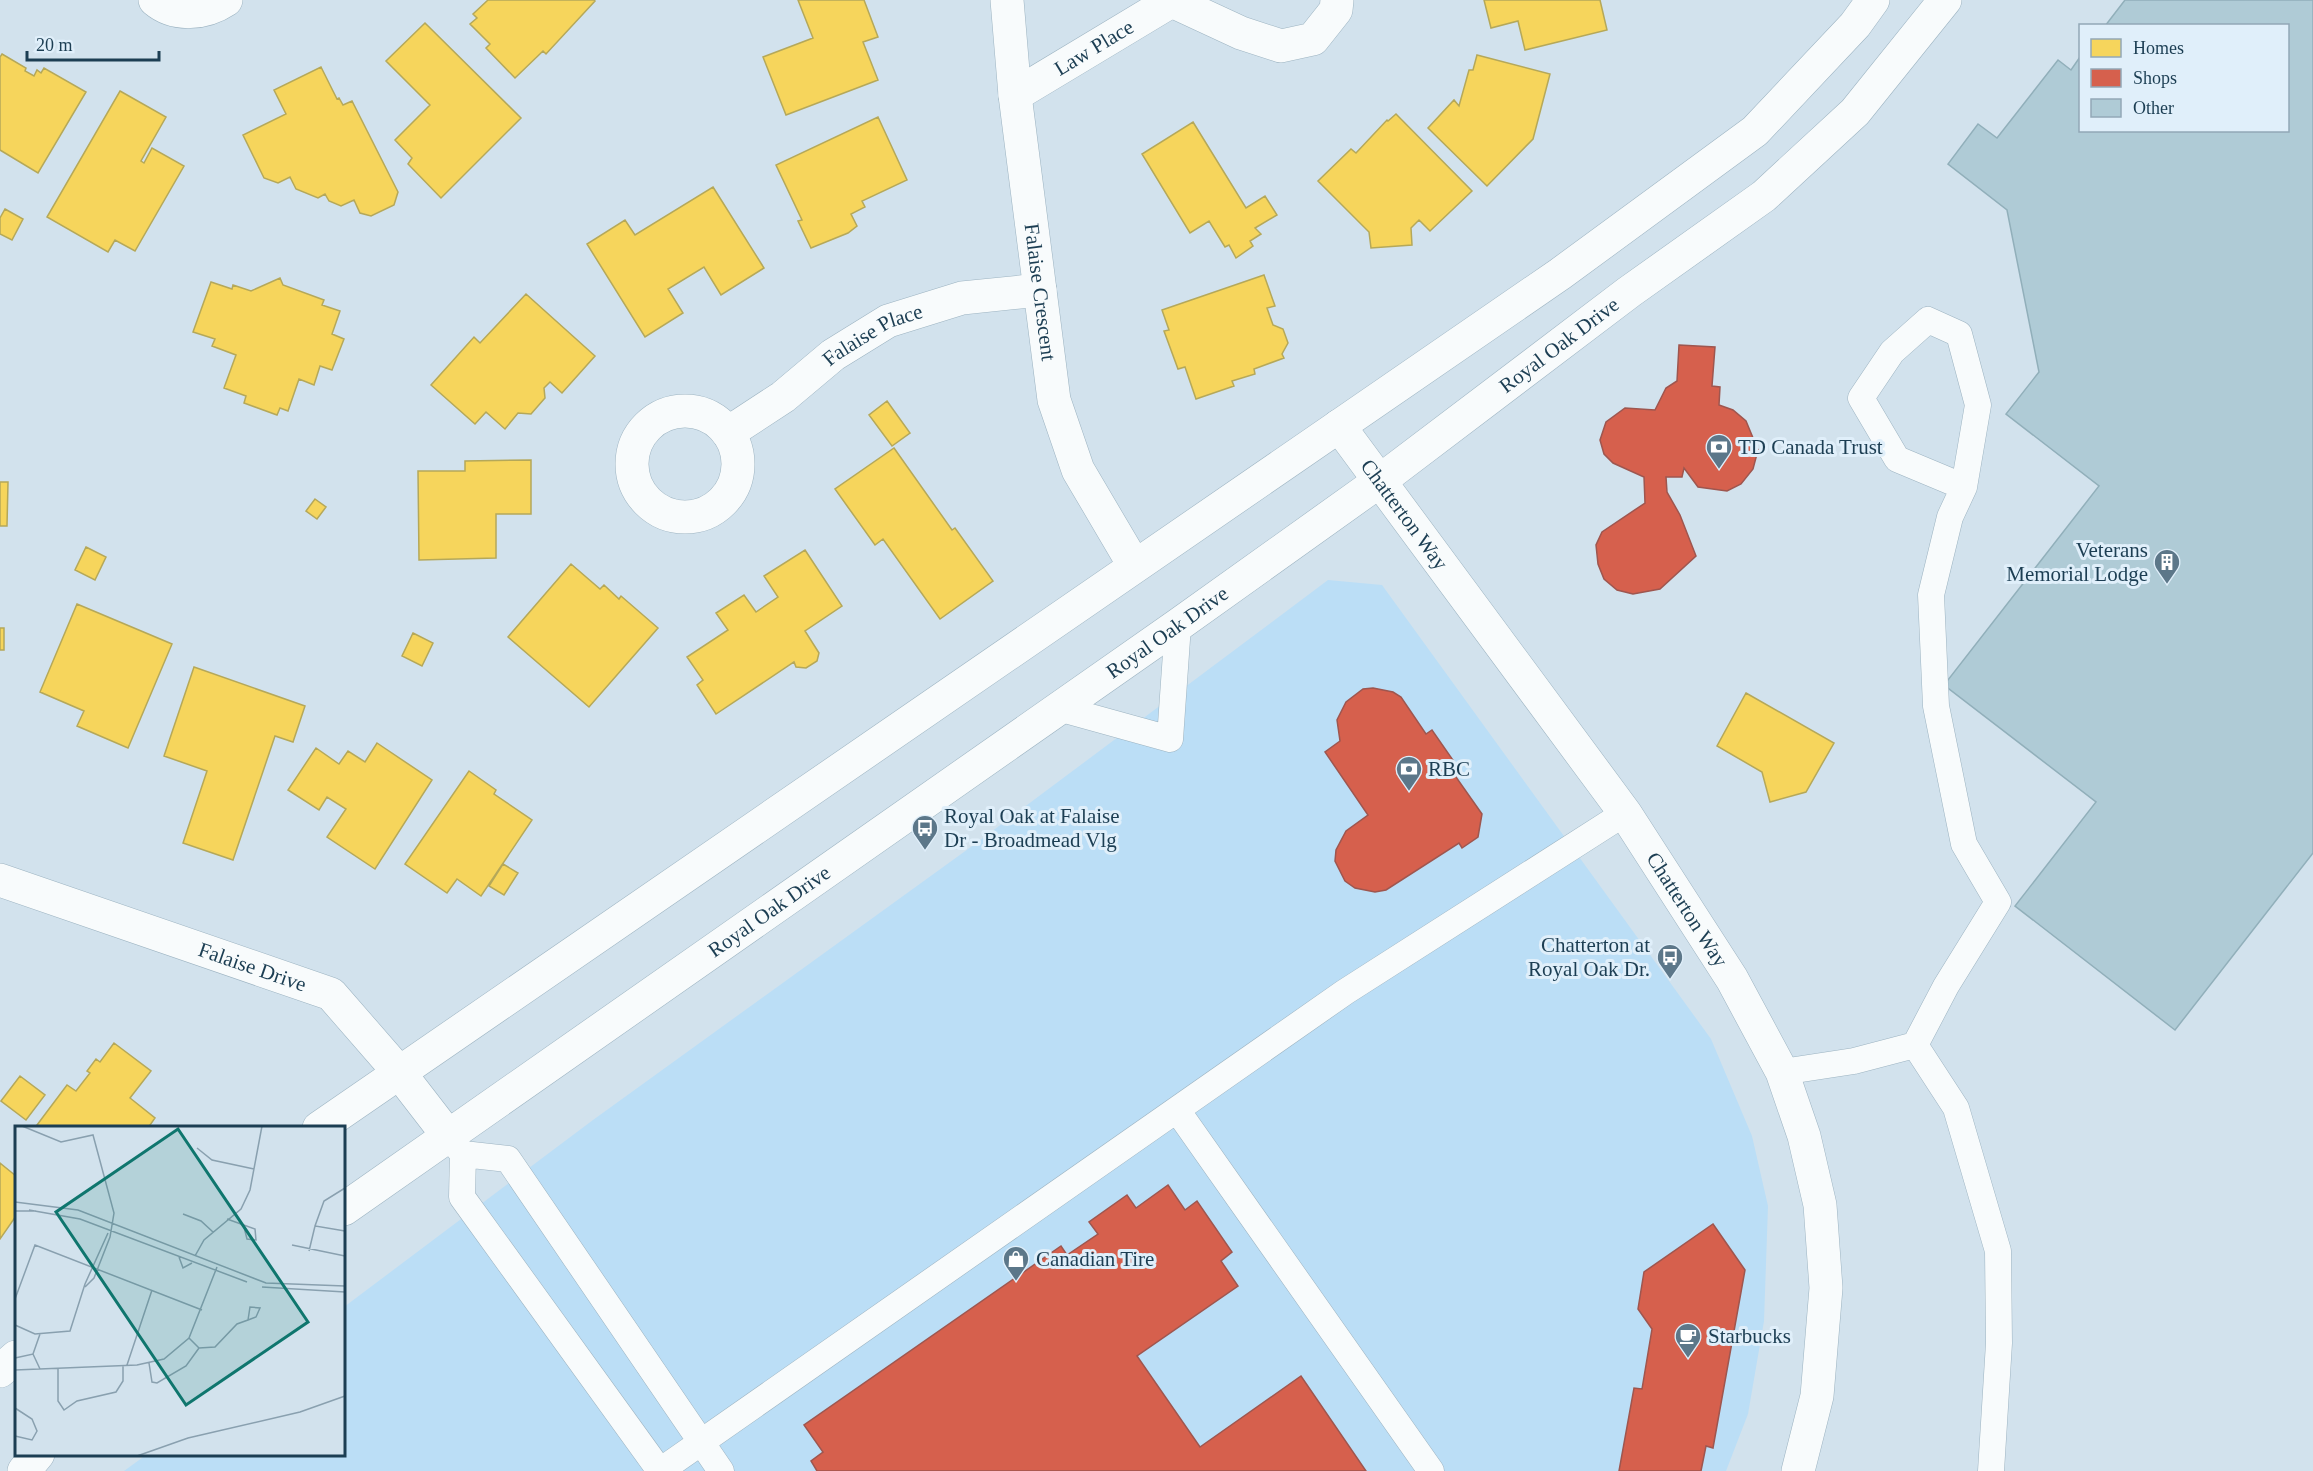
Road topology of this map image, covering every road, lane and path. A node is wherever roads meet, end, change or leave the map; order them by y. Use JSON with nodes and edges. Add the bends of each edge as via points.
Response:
{"nodes":[{"id":1,"x":155,"y":0,"type":"edge"},
{"id":2,"x":226,"y":0,"type":"edge"},
{"id":3,"x":1007,"y":0,"type":"edge"},
{"id":4,"x":1173,"y":0,"type":"edge"},
{"id":5,"x":1337,"y":0,"type":"edge"},
{"id":6,"x":1873,"y":0,"type":"edge"},
{"id":7,"x":1945,"y":0,"type":"edge"},
{"id":8,"x":1014,"y":95,"type":"junction"},
{"id":9,"x":1040,"y":290,"type":"junction"},
{"id":10,"x":1340,"y":426,"type":"junction"},
{"id":11,"x":729,"y":433,"type":"dead end"},
{"id":12,"x":1381,"y":480,"type":"junction"},
{"id":13,"x":1965,"y":487,"type":"junction"},
{"id":14,"x":1134,"y":565,"type":"junction"},
{"id":15,"x":1178,"y":625,"type":"junction"},
{"id":16,"x":1058,"y":708,"type":"junction"},
{"id":17,"x":1625,"y":813,"type":"junction"},
{"id":18,"x":0,"y":880,"type":"edge"},
{"id":19,"x":1915,"y":1045,"type":"junction"},
{"id":20,"x":398,"y":1071,"type":"junction"},
{"id":21,"x":1782,"y":1072,"type":"junction"},
{"id":22,"x":1178,"y":1110,"type":"junction"},
{"id":23,"x":322,"y":1126,"type":"edge"},
{"id":24,"x":456,"y":1145,"type":"junction"},
{"id":25,"x":345,"y":1208,"type":"edge"},
{"id":26,"x":15,"y":1358,"type":"edge"},
{"id":27,"x":0,"y":1371,"type":"edge"},
{"id":28,"x":701,"y":1443,"type":"junction"},
{"id":29,"x":37,"y":1456,"type":"edge"},
{"id":30,"x":24,"y":1471,"type":"edge"},
{"id":31,"x":660,"y":1471,"type":"edge"},
{"id":32,"x":721,"y":1471,"type":"edge"},
{"id":33,"x":1431,"y":1471,"type":"edge"},
{"id":34,"x":1798,"y":1471,"type":"edge"},
{"id":35,"x":1991,"y":1471,"type":"edge"}],
"edges":[{"from":1,"to":2,"type":"main road","via":[[162,6],[188,13],[215,8]]},
{"from":3,"to":8,"type":"main road","name":"Falaise Crescent"},
{"from":4,"to":5,"type":"main road","name":"Law Place","via":[[1241,33],[1281,46],[1313,39],[1336,10]]},
{"from":4,"to":8,"type":"main road","name":"Law Place"},
{"from":6,"to":10,"type":"main road","via":[[1855,25],[1755,131],[1560,274]]},
{"from":7,"to":12,"type":"main road","name":"Royal Oak Drive","via":[[1855,111],[1764,196],[1629,292]]},
{"from":8,"to":9,"type":"main road","name":"Falaise Crescent"},
{"from":9,"to":11,"type":"main road","name":"Falaise Place","via":[[962,298],[888,321],[833,354],[783,398]]},
{"from":9,"to":14,"type":"main road","name":"Falaise Crescent","via":[[1054,400],[1078,470]]},
{"from":10,"to":12,"type":"main road","name":"Chatterton Way"},
{"from":10,"to":14,"type":"main road"},
{"from":12,"to":15,"type":"main road","name":"Royal Oak Drive"},
{"from":12,"to":17,"type":"main road","name":"Chatterton Way"},
{"from":13,"to":13,"type":"lane","via":[[1978,405],[1959,334],[1928,320],[1892,352],[1861,398],[1897,459]]},
{"from":13,"to":19,"type":"lane","via":[[1950,517],[1931,595],[1936,706],[1965,844],[1998,902]]},
{"from":14,"to":20,"type":"main road"},
{"from":15,"to":16,"type":"main road","name":"Royal Oak Drive"},
{"from":15,"to":16,"type":"lane","via":[[1170,740]]},
{"from":16,"to":24,"type":"main road","name":"Royal Oak Drive"},
{"from":17,"to":21,"type":"main road","name":"Chatterton Way","via":[[1732,979]]},
{"from":17,"to":22,"type":"lane","via":[[1345,992]]},
{"from":18,"to":20,"type":"main road","name":"Falaise Drive","via":[[331,994]]},
{"from":19,"to":21,"type":"lane","via":[[1854,1061]]},
{"from":19,"to":35,"type":"lane","via":[[1956,1108],[1998,1251],[1999,1343]]},
{"from":20,"to":23,"type":"main road"},
{"from":20,"to":24,"type":"main road","name":"Falaise Drive"},
{"from":21,"to":34,"type":"main road","name":"Chatterton Way","via":[[1804,1136],[1820,1205],[1826,1288],[1817,1396]]},
{"from":22,"to":28,"type":"lane"},
{"from":22,"to":33,"type":"lane"},
{"from":24,"to":25,"type":"main road","name":"Royal Oak Drive"},
{"from":24,"to":28,"type":"lane","via":[[508,1159]]},
{"from":24,"to":31,"type":"lane","via":[[462,1197]]},
{"from":26,"to":27,"type":"main road"},
{"from":28,"to":31,"type":"lane"},
{"from":28,"to":32,"type":"lane"},
{"from":29,"to":30,"type":"main road"}]}
